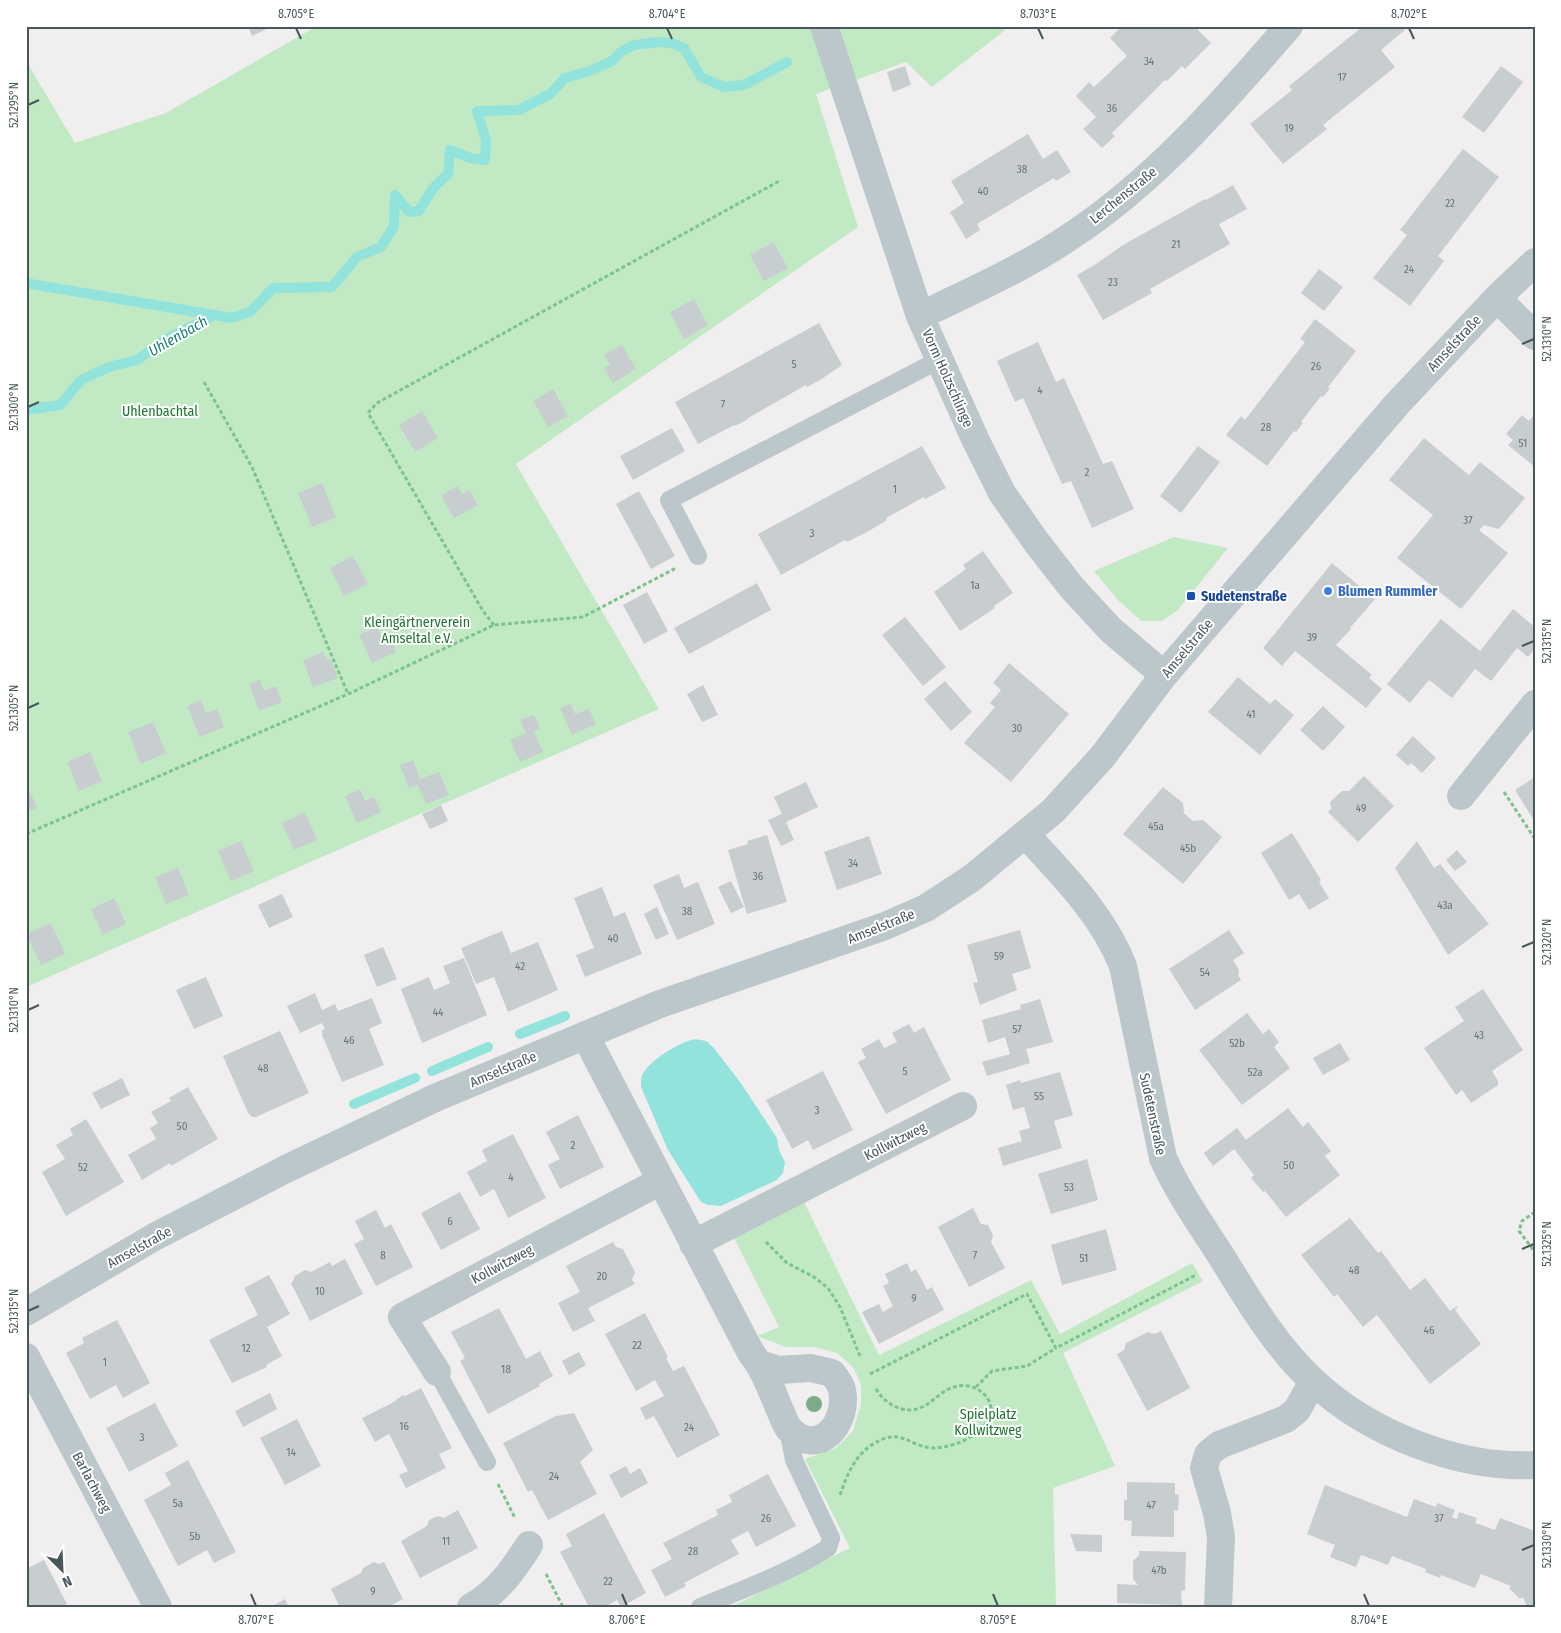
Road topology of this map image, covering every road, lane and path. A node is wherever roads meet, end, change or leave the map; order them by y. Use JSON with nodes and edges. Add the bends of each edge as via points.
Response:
{"nodes":[{"id":1,"x":824,"y":26,"type":"edge"},
{"id":2,"x":1289,"y":26,"type":"edge"},
{"id":3,"x":781,"y":180,"type":"dead end"},
{"id":4,"x":1535,"y":262,"type":"edge"},
{"id":5,"x":1497,"y":298,"type":"junction"},
{"id":6,"x":920,"y":316,"type":"junction"},
{"id":7,"x":1535,"y":336,"type":"edge"},
{"id":8,"x":939,"y":360,"type":"junction"},
{"id":9,"x":204,"y":382,"type":"dead end"},
{"id":10,"x":698,"y":556,"type":"joint"},
{"id":11,"x":494,"y":625,"type":"junction"},
{"id":12,"x":1164,"y":675,"type":"junction"},
{"id":13,"x":348,"y":694,"type":"junction"},
{"id":14,"x":1535,"y":704,"type":"edge"},
{"id":15,"x":1486,"y":764,"type":"junction"},
{"id":16,"x":1461,"y":796,"type":"dead end"},
{"id":17,"x":26,"y":834,"type":"edge"},
{"id":18,"x":1026,"y":834,"type":"junction"},
{"id":19,"x":1535,"y":839,"type":"edge"},
{"id":20,"x":585,"y":1035,"type":"junction"},
{"id":21,"x":963,"y":1106,"type":"dead end"},
{"id":22,"x":660,"y":1181,"type":"junction"},
{"id":23,"x":1535,"y":1212,"type":"edge"},
{"id":24,"x":750,"y":1215,"type":"junction"},
{"id":25,"x":693,"y":1244,"type":"junction"},
{"id":26,"x":1535,"y":1252,"type":"edge"},
{"id":27,"x":1223,"y":1260,"type":"junction"},
{"id":28,"x":26,"y":1312,"type":"edge"},
{"id":29,"x":1056,"y":1348,"type":"junction"},
{"id":30,"x":26,"y":1357,"type":"edge"},
{"id":31,"x":861,"y":1358,"type":"dead end"},
{"id":32,"x":760,"y":1364,"type":"junction"},
{"id":33,"x":865,"y":1366,"type":"dead end"},
{"id":34,"x":437,"y":1372,"type":"joint"},
{"id":35,"x":868,"y":1375,"type":"junction"},
{"id":36,"x":1313,"y":1381,"type":"junction"},
{"id":37,"x":976,"y":1387,"type":"junction"},
{"id":38,"x":842,"y":1388,"type":"junction"},
{"id":39,"x":788,"y":1428,"type":"junction"},
{"id":40,"x":487,"y":1462,"type":"dead end"},
{"id":41,"x":1535,"y":1465,"type":"edge"},
{"id":42,"x":819,"y":1512,"type":"junction"},
{"id":43,"x":529,"y":1545,"type":"dead end"},
{"id":44,"x":158,"y":1607,"type":"edge"},
{"id":45,"x":471,"y":1607,"type":"edge"},
{"id":46,"x":700,"y":1607,"type":"edge"},
{"id":47,"x":1218,"y":1607,"type":"edge"}],
"edges":[{"from":1,"to":6,"type":"street","name":"Vorm Holzschlinge"},
{"from":2,"to":6,"type":"street","name":"Lerchenstraße","via":[[1177,150],[1126,196],[1071,236],[1008,273]]},
{"from":3,"to":11,"type":"path","via":[[377,403],[368,414]]},
{"from":4,"to":5,"type":"street","name":"Amselstraße"},
{"from":5,"to":7,"type":"street"},
{"from":5,"to":12,"type":"street","name":"Amselstraße","via":[[1397,404]]},
{"from":6,"to":8,"type":"street","name":"Vorm Holzschlinge"},
{"from":8,"to":10,"type":"lane","via":[[669,500]]},
{"from":8,"to":12,"type":"street","name":"Vorm Holzschlinge","via":[[1002,493],[1037,543],[1072,589],[1111,630]]},
{"from":9,"to":13,"type":"path","via":[[252,467]]},
{"from":10,"to":11,"type":"path","via":[[582,617]]},
{"from":11,"to":13,"type":"path"},
{"from":12,"to":18,"type":"street","name":"Amselstraße","via":[[1103,756],[1053,811]]},
{"from":13,"to":17,"type":"path"},
{"from":14,"to":15,"type":"street"},
{"from":15,"to":16,"type":"street"},
{"from":15,"to":19,"type":"path"},
{"from":18,"to":20,"type":"street","name":"Amselstraße","via":[[972,878],[926,908],[885,926],[660,1004]]},
{"from":18,"to":27,"type":"street","name":"Sudetenstraße","via":[[1072,885],[1106,930],[1116,949],[1123,966],[1163,1158],[1173,1181]]},
{"from":20,"to":22,"type":"street"},
{"from":20,"to":28,"type":"street","name":"Amselstraße","via":[[435,1098],[286,1169],[156,1236]]},
{"from":21,"to":24,"type":"street","name":"Kollwitzweg"},
{"from":22,"to":25,"type":"street"},
{"from":22,"to":34,"type":"street","name":"Kollwitzweg","via":[[402,1317]]},
{"from":23,"to":26,"type":"path","via":[[1522,1221],[1519,1231]]},
{"from":24,"to":25,"type":"street","name":"Kollwitzweg"},
{"from":24,"to":31,"type":"path","via":[[772,1249],[787,1263],[828,1288],[840,1307]]},
{"from":25,"to":32,"type":"street"},
{"from":27,"to":29,"type":"path"},
{"from":27,"to":36,"type":"street","name":"Sudetenstraße","via":[[1284,1350]]},
{"from":29,"to":35,"type":"path","via":[[1027,1294]]},
{"from":29,"to":37,"type":"path","via":[[1027,1366],[992,1371]]},
{"from":30,"to":44,"type":"street","name":"Barlachweg"},
{"from":32,"to":38,"type":"street","via":[[780,1370],[811,1368],[832,1373]]},
{"from":32,"to":39,"type":"street"},
{"from":33,"to":35,"type":"path"},
{"from":34,"to":40,"type":"lane"},
{"from":35,"to":37,"type":"path","via":[[877,1392],[892,1406],[906,1410],[920,1408],[948,1389]]},
{"from":35,"to":38,"type":"path"},
{"from":36,"to":41,"type":"street","name":"Sudetenstraße","via":[[1376,1426],[1427,1448],[1472,1460]]},
{"from":36,"to":47,"type":"street","via":[[1297,1410],[1286,1419],[1219,1445],[1208,1454],[1204,1468],[1221,1537]]},
{"from":37,"to":42,"type":"path","via":[[990,1403],[990,1416],[981,1429],[966,1439],[932,1448],[902,1437],[875,1442],[860,1455],[847,1474],[838,1500]]},
{"from":38,"to":39,"type":"street","via":[[843,1409],[835,1428],[819,1440],[805,1440]]},
{"from":39,"to":42,"type":"lane","via":[[794,1460]]},
{"from":42,"to":46,"type":"lane","via":[[831,1538],[828,1548],[773,1578]]},
{"from":43,"to":45,"type":"street","via":[[511,1573],[484,1600]]}]}
